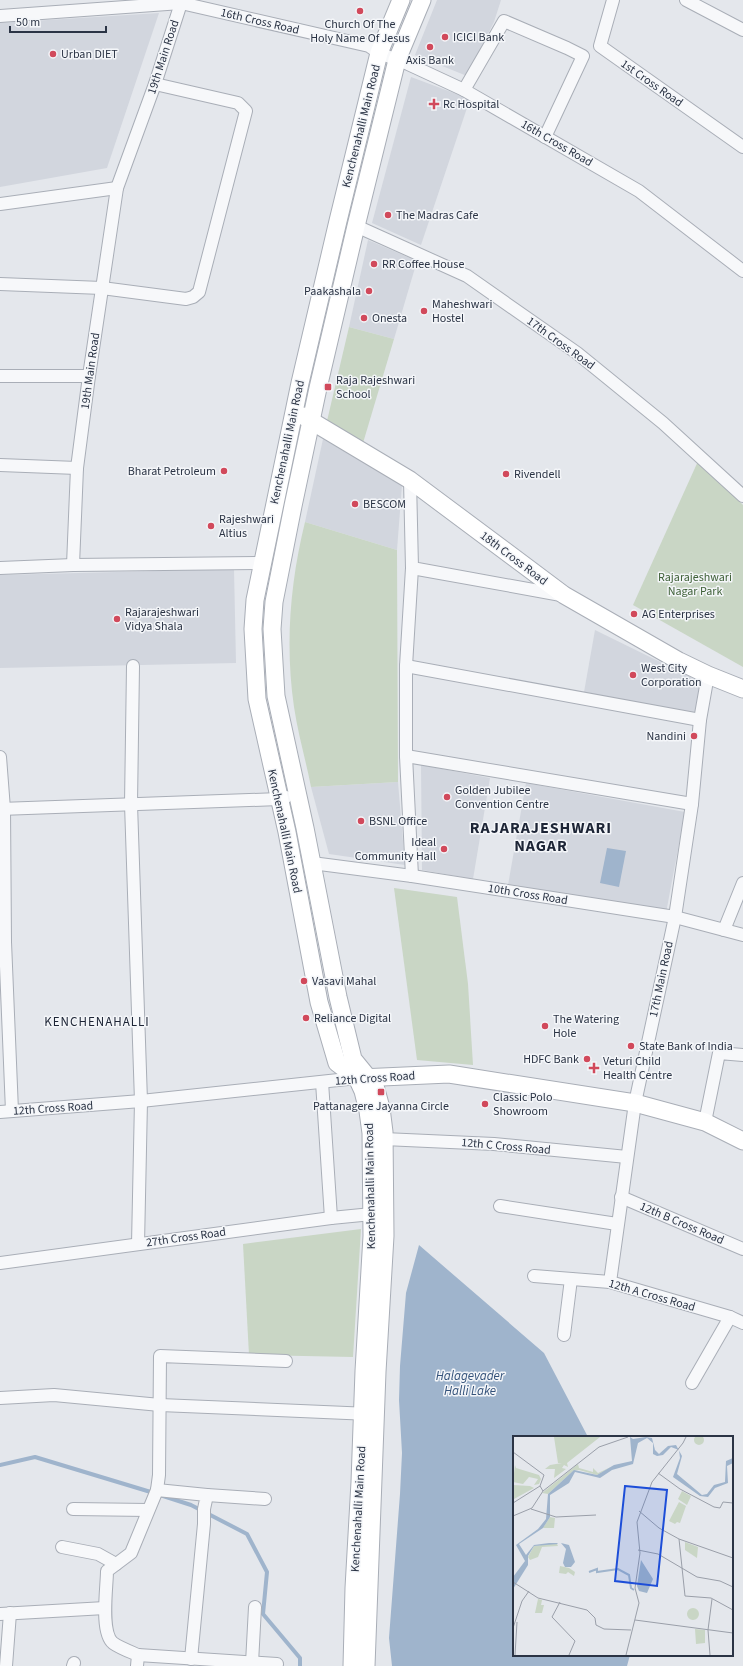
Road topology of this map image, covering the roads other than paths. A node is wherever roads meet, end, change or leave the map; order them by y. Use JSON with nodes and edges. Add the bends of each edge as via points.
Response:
{"nodes":[{"id":1,"x":401,"y":0,"type":"edge"},
{"id":2,"x":422,"y":0,"type":"edge"},
{"id":3,"x":613,"y":0,"type":"edge"},
{"id":4,"x":686,"y":0,"type":"edge"},
{"id":5,"x":181,"y":2,"type":"edge"},
{"id":6,"x":0,"y":16,"type":"edge"},
{"id":7,"x":743,"y":30,"type":"edge"},
{"id":8,"x":379,"y":53,"type":"junction"},
{"id":9,"x":397,"y":60,"type":"junction"},
{"id":10,"x":156,"y":84,"type":"junction"},
{"id":11,"x":464,"y":90,"type":"junction"},
{"id":12,"x":545,"y":137,"type":"junction"},
{"id":13,"x":743,"y":147,"type":"edge"},
{"id":14,"x":117,"y":188,"type":"junction"},
{"id":15,"x":0,"y":204,"type":"edge"},
{"id":16,"x":356,"y":226,"type":"junction"},
{"id":17,"x":743,"y":271,"type":"edge"},
{"id":18,"x":0,"y":284,"type":"edge"},
{"id":19,"x":102,"y":288,"type":"junction"},
{"id":20,"x":0,"y":376,"type":"edge"},
{"id":21,"x":89,"y":376,"type":"junction"},
{"id":22,"x":294,"y":411,"type":"junction"},
{"id":23,"x":311,"y":421,"type":"junction"},
{"id":24,"x":0,"y":465,"type":"edge"},
{"id":25,"x":77,"y":468,"type":"junction"},
{"id":26,"x":410,"y":480,"type":"junction"},
{"id":27,"x":743,"y":496,"type":"edge"},
{"id":28,"x":262,"y":563,"type":"junction"},
{"id":29,"x":73,"y":565,"type":"junction"},
{"id":30,"x":0,"y":568,"type":"edge"},
{"id":31,"x":412,"y":568,"type":"junction"},
{"id":32,"x":564,"y":595,"type":"junction"},
{"id":33,"x":133,"y":666,"type":"dead end"},
{"id":34,"x":406,"y":666,"type":"junction"},
{"id":35,"x":708,"y":675,"type":"junction"},
{"id":36,"x":743,"y":690,"type":"edge"},
{"id":37,"x":700,"y":720,"type":"junction"},
{"id":38,"x":406,"y":756,"type":"junction"},
{"id":39,"x":0,"y":757,"type":"edge"},
{"id":40,"x":298,"y":794,"type":"junction"},
{"id":41,"x":279,"y":799,"type":"junction"},
{"id":42,"x":131,"y":804,"type":"junction"},
{"id":43,"x":692,"y":804,"type":"junction"},
{"id":44,"x":2,"y":809,"type":"edge"},
{"id":45,"x":312,"y":863,"type":"junction"},
{"id":46,"x":412,"y":876,"type":"junction"},
{"id":47,"x":743,"y":883,"type":"edge"},
{"id":48,"x":675,"y":917,"type":"junction"},
{"id":49,"x":724,"y":930,"type":"junction"},
{"id":50,"x":743,"y":935,"type":"edge"},
{"id":51,"x":3,"y":942,"type":"edge"},
{"id":52,"x":743,"y":1055,"type":"edge"},
{"id":53,"x":362,"y":1078,"type":"junction"},
{"id":54,"x":322,"y":1082,"type":"junction"},
{"id":55,"x":141,"y":1101,"type":"junction"},
{"id":56,"x":635,"y":1103,"type":"junction"},
{"id":57,"x":6,"y":1111,"type":"edge"},
{"id":58,"x":705,"y":1122,"type":"junction"},
{"id":59,"x":384,"y":1139,"type":"junction"},
{"id":60,"x":743,"y":1140,"type":"edge"},
{"id":61,"x":627,"y":1157,"type":"junction"},
{"id":62,"x":621,"y":1197,"type":"junction"},
{"id":63,"x":500,"y":1206,"type":"dead end"},
{"id":64,"x":372,"y":1214,"type":"junction"},
{"id":65,"x":331,"y":1218,"type":"junction"},
{"id":66,"x":617,"y":1224,"type":"junction"},
{"id":67,"x":138,"y":1244,"type":"junction"},
{"id":68,"x":743,"y":1250,"type":"edge"},
{"id":69,"x":0,"y":1263,"type":"edge"},
{"id":70,"x":534,"y":1276,"type":"dead end"},
{"id":71,"x":571,"y":1279,"type":"junction"},
{"id":72,"x":610,"y":1282,"type":"junction"},
{"id":73,"x":730,"y":1317,"type":"junction"},
{"id":74,"x":743,"y":1322,"type":"edge"},
{"id":75,"x":564,"y":1335,"type":"dead end"},
{"id":76,"x":286,"y":1361,"type":"dead end"},
{"id":77,"x":692,"y":1382,"type":"dead end"},
{"id":78,"x":0,"y":1398,"type":"edge"},
{"id":79,"x":160,"y":1405,"type":"junction"},
{"id":80,"x":369,"y":1414,"type":"junction"},
{"id":81,"x":156,"y":1490,"type":"junction"},
{"id":82,"x":207,"y":1495,"type":"junction"},
{"id":83,"x":265,"y":1499,"type":"dead end"},
{"id":84,"x":149,"y":1508,"type":"junction"},
{"id":85,"x":73,"y":1509,"type":"dead end"},
{"id":86,"x":62,"y":1547,"type":"dead end"},
{"id":87,"x":116,"y":1564,"type":"junction"},
{"id":88,"x":255,"y":1607,"type":"dead end"},
{"id":89,"x":105,"y":1608,"type":"junction"},
{"id":90,"x":5,"y":1614,"type":"edge"},
{"id":91,"x":138,"y":1661,"type":"edge"},
{"id":92,"x":194,"y":1661,"type":"edge"},
{"id":93,"x":257,"y":1664,"type":"edge"},
{"id":94,"x":276,"y":1664,"type":"dead end"},
{"id":95,"x":6,"y":1666,"type":"edge"},
{"id":96,"x":352,"y":1666,"type":"edge"},
{"id":97,"x":366,"y":1666,"type":"edge"}],
"edges":[{"from":1,"to":8,"type":"main road","name":"Kenchenahalli Main Road"},
{"from":2,"to":9,"type":"main road","name":"Kenchenahalli Main Road"},
{"from":3,"to":13,"type":"street","name":"1st Cross Road","via":[[600,46]]},
{"from":4,"to":7,"type":"street"},
{"from":5,"to":6,"type":"street","name":"16th Cross Road"},
{"from":5,"to":8,"type":"street","name":"16th Cross Road","via":[[369,46]]},
{"from":5,"to":10,"type":"street","name":"19th Main Road"},
{"from":8,"to":9,"type":"street","name":"16th Cross Road"},
{"from":8,"to":22,"type":"main road","name":"Kenchenahalli Main Road"},
{"from":9,"to":11,"type":"street","name":"16th Cross Road"},
{"from":9,"to":16,"type":"main road","name":"Kenchenahalli Main Road"},
{"from":10,"to":14,"type":"street","name":"19th Main Road"},
{"from":10,"to":19,"type":"street","via":[[238,103],[246,111],[199,292],[186,299]]},
{"from":11,"to":12,"type":"street","name":"16th Cross Road"},
{"from":11,"to":12,"type":"street","via":[[504,21],[583,56]]},
{"from":12,"to":17,"type":"street","name":"16th Cross Road","via":[[638,191]]},
{"from":14,"to":15,"type":"street"},
{"from":14,"to":19,"type":"street","name":"19th Main Road"},
{"from":16,"to":23,"type":"main road","name":"Kenchenahalli Main Road"},
{"from":16,"to":27,"type":"street","name":"17th Cross Road","via":[[467,276],[480,285],[577,353],[662,423]]},
{"from":18,"to":19,"type":"street"},
{"from":19,"to":21,"type":"street","name":"19th Main Road"},
{"from":20,"to":21,"type":"street"},
{"from":21,"to":25,"type":"street","name":"19th Main Road"},
{"from":22,"to":23,"type":"main road","name":"18th Cross Road"},
{"from":22,"to":28,"type":"main road","name":"Kenchenahalli Main Road"},
{"from":23,"to":26,"type":"main road","name":"18th Cross Road"},
{"from":23,"to":40,"type":"main road","name":"Kenchenahalli Main Road","via":[[274,602],[272,629],[276,696]]},
{"from":24,"to":25,"type":"street"},
{"from":25,"to":29,"type":"street","name":"19th Main Road"},
{"from":26,"to":31,"type":"street"},
{"from":26,"to":32,"type":"main road","name":"18th Cross Road"},
{"from":28,"to":29,"type":"street"},
{"from":28,"to":41,"type":"main road","name":"Kenchenahalli Main Road","via":[[253,629],[257,699]]},
{"from":29,"to":30,"type":"street"},
{"from":31,"to":32,"type":"street"},
{"from":31,"to":34,"type":"street"},
{"from":32,"to":35,"type":"main road","name":"18th Cross Road","via":[[678,661]]},
{"from":33,"to":42,"type":"street"},
{"from":34,"to":37,"type":"street"},
{"from":34,"to":38,"type":"street"},
{"from":35,"to":36,"type":"main road","name":"18th Cross Road"},
{"from":35,"to":37,"type":"street","name":"17th Main Road"},
{"from":37,"to":43,"type":"street","name":"17th Main Road"},
{"from":38,"to":43,"type":"street"},
{"from":38,"to":46,"type":"street"},
{"from":39,"to":44,"type":"street"},
{"from":40,"to":41,"type":"street"},
{"from":40,"to":45,"type":"main road","name":"Kenchenahalli Main Road"},
{"from":41,"to":42,"type":"street"},
{"from":41,"to":53,"type":"main road","name":"Kenchenahalli Main Road","via":[[319,1002],[337,1063]]},
{"from":42,"to":44,"type":"street"},
{"from":42,"to":55,"type":"street"},
{"from":43,"to":48,"type":"street","name":"17th Main Road"},
{"from":44,"to":51,"type":"street"},
{"from":45,"to":46,"type":"street","name":"10th Cross Road"},
{"from":45,"to":53,"type":"main road","name":"Kenchenahalli Main Road","via":[[338,997],[353,1059]]},
{"from":46,"to":48,"type":"street","name":"10th Cross Road"},
{"from":47,"to":49,"type":"street"},
{"from":48,"to":49,"type":"street","name":"10th Cross Road"},
{"from":48,"to":56,"type":"street","name":"17th Main Road"},
{"from":49,"to":50,"type":"street","name":"10th Cross Road"},
{"from":51,"to":57,"type":"street"},
{"from":52,"to":58,"type":"street","via":[[719,1053]]},
{"from":53,"to":54,"type":"street","name":"12th Cross Road"},
{"from":53,"to":56,"type":"main road","name":"12th Cross Road","via":[[449,1074]]},
{"from":53,"to":59,"type":"main road","name":"Kenchenahalli Main Road","via":[[375,1086],[379,1097]]},
{"from":53,"to":64,"type":"main road","name":"Kenchenahalli Main Road","via":[[371,1133]]},
{"from":54,"to":55,"type":"street","name":"12th Cross Road"},
{"from":54,"to":65,"type":"street"},
{"from":55,"to":57,"type":"street","name":"12th Cross Road"},
{"from":55,"to":67,"type":"street"},
{"from":56,"to":58,"type":"main road","name":"12th Cross Road"},
{"from":56,"to":61,"type":"street","name":"17th Main Road"},
{"from":58,"to":60,"type":"main road","name":"12th Cross Road"},
{"from":59,"to":61,"type":"street","name":"12th C Cross Road","via":[[494,1144]]},
{"from":59,"to":80,"type":"main road","name":"Kenchenahalli Main Road","via":[[385,1236]]},
{"from":61,"to":62,"type":"street","name":"17th Main Road"},
{"from":62,"to":66,"type":"street","name":"17th Main Road"},
{"from":62,"to":68,"type":"street","name":"12th B Cross Road"},
{"from":63,"to":66,"type":"street"},
{"from":64,"to":65,"type":"street","name":"27th Cross Road"},
{"from":64,"to":80,"type":"main road","name":"Kenchenahalli Main Road"},
{"from":65,"to":67,"type":"street","name":"27th Cross Road"},
{"from":66,"to":72,"type":"street","name":"17th Main Road"},
{"from":67,"to":69,"type":"street","name":"27th Cross Road"},
{"from":70,"to":71,"type":"street","name":"12th A Cross Road"},
{"from":71,"to":72,"type":"street","name":"12th A Cross Road"},
{"from":71,"to":75,"type":"street"},
{"from":72,"to":73,"type":"street","name":"12th A Cross Road"},
{"from":73,"to":74,"type":"street","name":"12th A Cross Road"},
{"from":73,"to":77,"type":"street"},
{"from":76,"to":79,"type":"street","via":[[160,1356]]},
{"from":78,"to":79,"type":"street","via":[[54,1395]]},
{"from":79,"to":80,"type":"street"},
{"from":79,"to":81,"type":"street","via":[[159,1475]]},
{"from":80,"to":96,"type":"main road","name":"Kenchenahalli Main Road","via":[[354,1588]]},
{"from":80,"to":97,"type":"main road","name":"Kenchenahalli Main Road"},
{"from":81,"to":82,"type":"street"},
{"from":81,"to":84,"type":"street"},
{"from":82,"to":83,"type":"street"},
{"from":82,"to":92,"type":"street"},
{"from":84,"to":85,"type":"street"},
{"from":84,"to":87,"type":"street","via":[[131,1553]]},
{"from":86,"to":87,"type":"street","via":[[98,1554]]},
{"from":87,"to":89,"type":"street","via":[[108,1571]]},
{"from":88,"to":93,"type":"street"},
{"from":89,"to":90,"type":"street"},
{"from":89,"to":91,"type":"street","via":[[107,1631],[112,1643]]},
{"from":90,"to":95,"type":"street"},
{"from":91,"to":92,"type":"street"},
{"from":92,"to":93,"type":"street"},
{"from":93,"to":94,"type":"street"}]}
